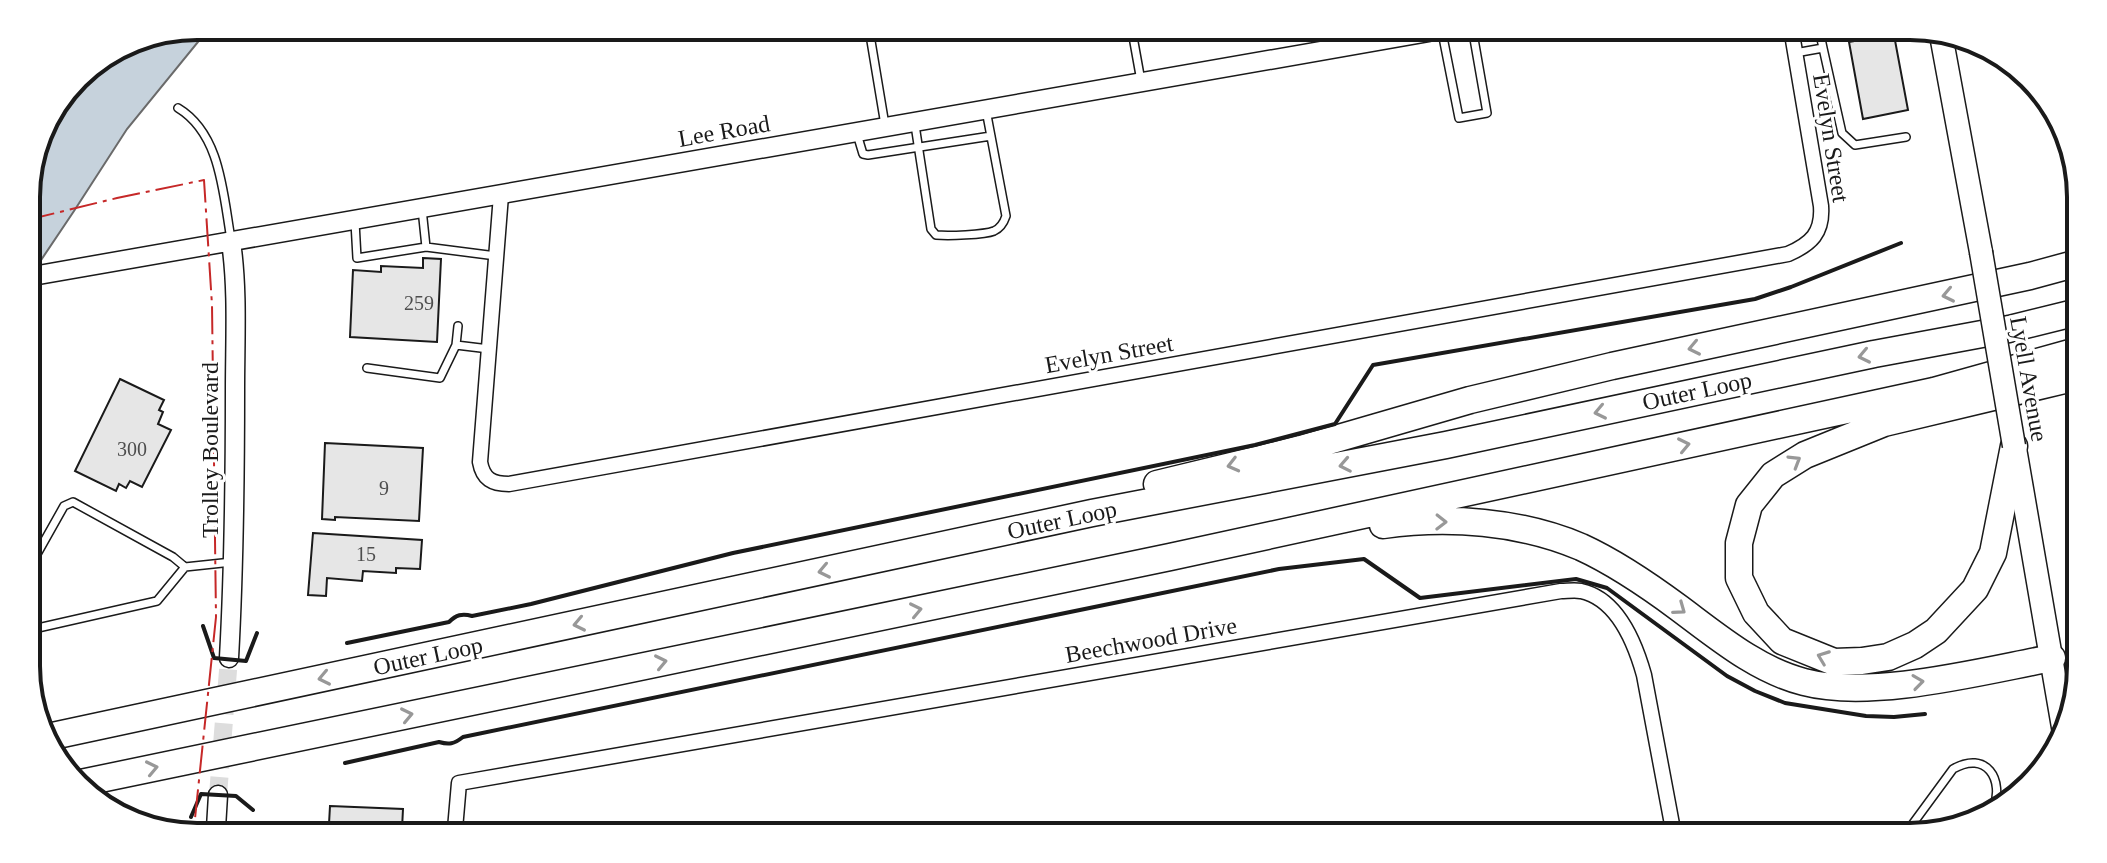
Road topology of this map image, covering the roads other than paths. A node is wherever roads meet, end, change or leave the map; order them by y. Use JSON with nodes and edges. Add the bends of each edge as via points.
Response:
{"nodes":[{"id":1,"x":871,"y":40,"type":"edge"},
{"id":2,"x":1134,"y":40,"type":"edge"},
{"id":3,"x":1365,"y":40,"type":"edge"},
{"id":4,"x":1444,"y":40,"type":"edge"},
{"id":5,"x":1474,"y":40,"type":"edge"},
{"id":6,"x":1793,"y":40,"type":"edge"},
{"id":7,"x":1821,"y":40,"type":"edge"},
{"id":8,"x":1943,"y":43,"type":"edge"},
{"id":9,"x":1823,"y":48,"type":"junction"},
{"id":10,"x":1795,"y":53,"type":"junction"},
{"id":11,"x":1142,"y":83,"type":"junction"},
{"id":12,"x":178,"y":108,"type":"dead end"},
{"id":13,"x":986,"y":110,"type":"junction"},
{"id":14,"x":915,"y":122,"type":"junction"},
{"id":15,"x":886,"y":127,"type":"junction"},
{"id":16,"x":857,"y":132,"type":"junction"},
{"id":17,"x":991,"y":136,"type":"junction"},
{"id":18,"x":1906,"y":137,"type":"dead end"},
{"id":19,"x":918,"y":148,"type":"junction"},
{"id":20,"x":501,"y":195,"type":"junction"},
{"id":21,"x":422,"y":209,"type":"junction"},
{"id":22,"x":355,"y":221,"type":"junction"},
{"id":23,"x":231,"y":242,"type":"junction"},
{"id":24,"x":426,"y":247,"type":"junction"},
{"id":25,"x":496,"y":256,"type":"junction"},
{"id":26,"x":2067,"y":266,"type":"edge"},
{"id":27,"x":40,"y":275,"type":"edge"},
{"id":28,"x":2067,"y":315,"type":"edge"},
{"id":29,"x":458,"y":326,"type":"dead end"},
{"id":30,"x":456,"y":345,"type":"junction"},
{"id":31,"x":489,"y":349,"type":"junction"},
{"id":32,"x":2067,"y":354,"type":"edge"},
{"id":33,"x":367,"y":368,"type":"dead end"},
{"id":34,"x":2067,"y":379,"type":"edge"},
{"id":35,"x":1838,"y":412,"type":"junction"},
{"id":36,"x":1884,"y":423,"type":"junction"},
{"id":37,"x":2014,"y":446,"type":"junction"},
{"id":38,"x":1092,"y":513,"type":"junction"},
{"id":39,"x":40,"y":549,"type":"edge"},
{"id":40,"x":1170,"y":557,"type":"junction"},
{"id":41,"x":234,"y":562,"type":"junction"},
{"id":42,"x":185,"y":567,"type":"junction"},
{"id":43,"x":40,"y":628,"type":"edge"},
{"id":44,"x":229,"y":658,"type":"tunnel mouth"},
{"id":45,"x":2052,"y":658,"type":"junction"},
{"id":46,"x":2060,"y":711,"type":"edge"},
{"id":47,"x":56,"y":735,"type":"edge"},
{"id":48,"x":90,"y":781,"type":"edge"},
{"id":49,"x":218,"y":795,"type":"tunnel mouth"},
{"id":50,"x":1997,"y":797,"type":"edge"},
{"id":51,"x":216,"y":823,"type":"edge"},
{"id":52,"x":456,"y":823,"type":"edge"},
{"id":53,"x":1672,"y":823,"type":"edge"},
{"id":54,"x":1906,"y":823,"type":"edge"}],
"edges":[{"from":1,"to":15,"type":"lane"},
{"from":2,"to":11,"type":"lane"},
{"from":3,"to":11,"type":"street","name":"Lee Road"},
{"from":4,"to":5,"type":"lane","via":[[1459,118],[1487,113]]},
{"from":6,"to":10,"type":"street","name":"Evelyn Street"},
{"from":7,"to":9,"type":"lane"},
{"from":8,"to":37,"type":"main road","name":"Lyell Avenue","bridge":true},
{"from":9,"to":10,"type":"lane"},
{"from":9,"to":18,"type":"lane","via":[[1842,133],[1855,145]]},
{"from":10,"to":31,"type":"street","name":"Evelyn Street","via":[[1822,220],[1804,247],[1788,254],[509,484],[488,480],[480,462]]},
{"from":11,"to":13,"type":"street","name":"Lee Road"},
{"from":12,"to":23,"type":"lane","via":[[204,135],[219,169]]},
{"from":13,"to":14,"type":"street","name":"Lee Road"},
{"from":13,"to":17,"type":"lane"},
{"from":14,"to":15,"type":"street","name":"Lee Road"},
{"from":14,"to":19,"type":"lane"},
{"from":15,"to":16,"type":"street","name":"Lee Road"},
{"from":16,"to":19,"type":"lane","via":[[863,154]]},
{"from":16,"to":20,"type":"street","name":"Lee Road"},
{"from":17,"to":19,"type":"lane"},
{"from":17,"to":19,"type":"lane","via":[[1006,216],[996,231],[936,235]]},
{"from":20,"to":21,"type":"street","name":"Lee Road"},
{"from":20,"to":25,"type":"street","name":"Evelyn Street"},
{"from":21,"to":22,"type":"street","name":"Lee Road"},
{"from":21,"to":24,"type":"lane"},
{"from":22,"to":23,"type":"street","name":"Lee Road"},
{"from":22,"to":24,"type":"lane","via":[[357,258]]},
{"from":23,"to":27,"type":"street","name":"Lee Road"},
{"from":23,"to":41,"type":"street","name":"Trolley Boulevard"},
{"from":24,"to":25,"type":"lane"},
{"from":25,"to":31,"type":"street","name":"Evelyn Street"},
{"from":26,"to":38,"type":"highway","one_way":true,"via":[[1470,400],[1153,485]]},
{"from":28,"to":38,"type":"highway","name":"Outer Loop","one_way":true},
{"from":29,"to":30,"type":"lane"},
{"from":30,"to":31,"type":"lane"},
{"from":30,"to":33,"type":"lane","via":[[440,378]]},
{"from":32,"to":35,"type":"highway","name":"Outer Loop"},
{"from":34,"to":36,"type":"highway"},
{"from":35,"to":36,"type":"highway"},
{"from":40,"to":35,"type":"highway","name":"Outer Loop","one_way":true},
{"from":37,"to":36,"type":"highway","one_way":true,"via":[[1993,553],[1975,589],[1936,631],[1915,645],[1888,657],[1834,662],[1782,641],[1756,613],[1739,578],[1739,543],[1749,505],[1773,475],[1805,455]]},
{"from":37,"to":45,"type":"main road","name":"Lyell Avenue"},
{"from":38,"to":47,"type":"highway","name":"Outer Loop","one_way":true},
{"from":39,"to":42,"type":"lane","via":[[64,506],[73,502]]},
{"from":40,"to":45,"type":"highway","one_way":true,"via":[[1410,522],[1500,526],[1551,536],[1606,560],[1733,648],[1805,683],[1895,685]]},
{"from":48,"to":40,"type":"highway","name":"Outer Loop","one_way":true},
{"from":41,"to":42,"type":"lane"},
{"from":41,"to":44,"type":"street","name":"Trolley Boulevard"},
{"from":42,"to":43,"type":"lane","via":[[157,601]]},
{"from":45,"to":46,"type":"main road","name":"Lyell Avenue"},
{"from":49,"to":51,"type":"street"},
{"from":50,"to":54,"type":"lane","via":[[1987,767],[1976,761],[1962,763]]},
{"from":52,"to":53,"type":"street","name":"Beechwood Drive","via":[[459,783],[1561,591],[1581,591],[1599,599],[1628,631],[1644,675]]}]}
